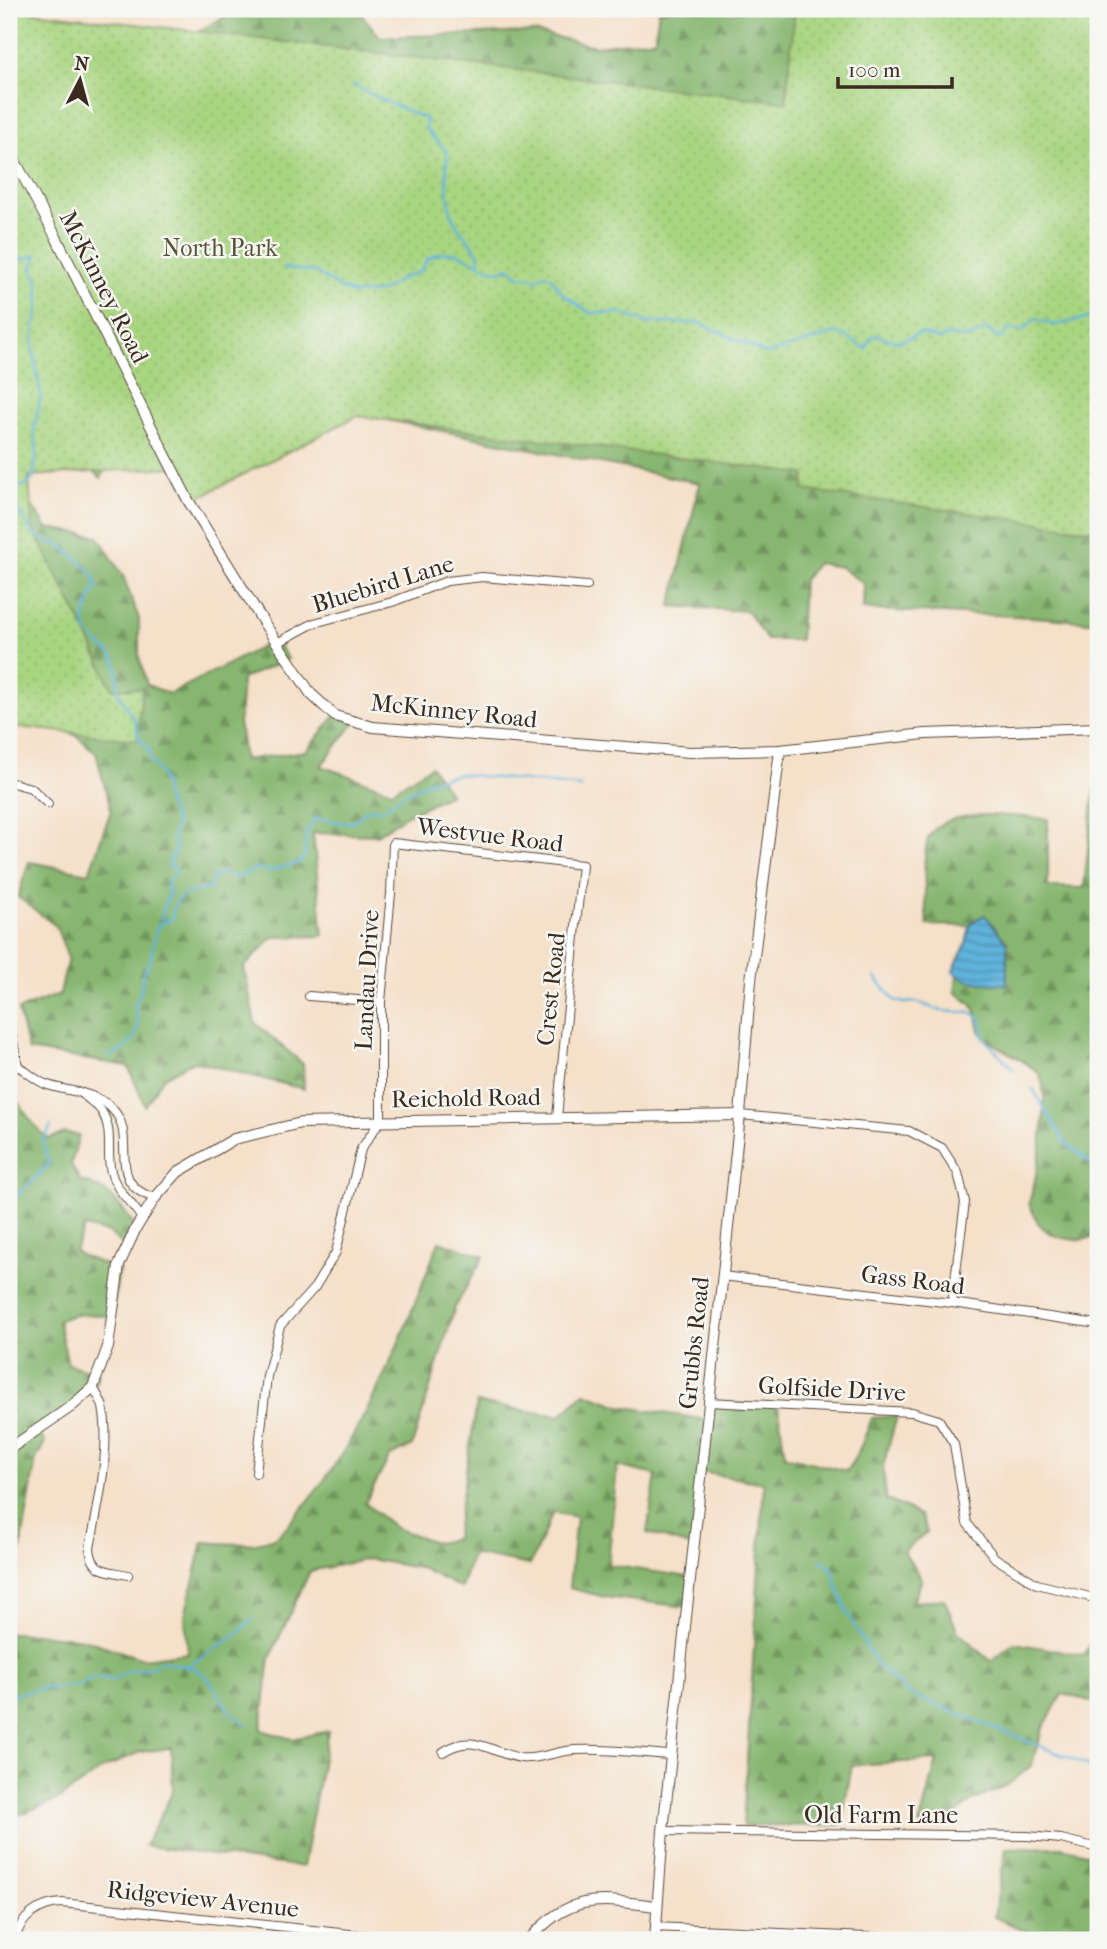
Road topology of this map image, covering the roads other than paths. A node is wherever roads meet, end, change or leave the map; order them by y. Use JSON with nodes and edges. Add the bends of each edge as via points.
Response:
{"nodes":[{"id":1,"x":9,"y":150,"type":"edge"},
{"id":2,"x":587,"y":586,"type":"dead end"},
{"id":3,"x":277,"y":643,"type":"junction"},
{"id":4,"x":1098,"y":728,"type":"edge"},
{"id":5,"x":780,"y":750,"type":"junction"},
{"id":6,"x":9,"y":782,"type":"edge"},
{"id":7,"x":48,"y":804,"type":"dead end"},
{"id":8,"x":393,"y":843,"type":"joint"},
{"id":9,"x":582,"y":864,"type":"joint"},
{"id":10,"x":309,"y":996,"type":"dead end"},
{"id":11,"x":381,"y":1002,"type":"junction"},
{"id":12,"x":9,"y":1022,"type":"edge"},
{"id":13,"x":18,"y":1066,"type":"junction"},
{"id":14,"x":9,"y":1072,"type":"edge"},
{"id":15,"x":82,"y":1093,"type":"junction"},
{"id":16,"x":740,"y":1115,"type":"junction"},
{"id":17,"x":557,"y":1117,"type":"junction"},
{"id":18,"x":381,"y":1120,"type":"junction"},
{"id":19,"x":155,"y":1198,"type":"junction"},
{"id":20,"x":142,"y":1219,"type":"junction"},
{"id":21,"x":722,"y":1276,"type":"junction"},
{"id":22,"x":952,"y":1303,"type":"junction"},
{"id":23,"x":1098,"y":1324,"type":"edge"},
{"id":24,"x":93,"y":1387,"type":"junction"},
{"id":25,"x":708,"y":1402,"type":"junction"},
{"id":26,"x":9,"y":1449,"type":"edge"},
{"id":27,"x":256,"y":1473,"type":"dead end"},
{"id":28,"x":128,"y":1575,"type":"dead end"},
{"id":29,"x":1098,"y":1599,"type":"edge"},
{"id":30,"x":443,"y":1752,"type":"dead end"},
{"id":31,"x":671,"y":1755,"type":"junction"},
{"id":32,"x":663,"y":1830,"type":"junction"},
{"id":33,"x":1098,"y":1848,"type":"edge"},
{"id":34,"x":656,"y":1906,"type":"junction"},
{"id":35,"x":655,"y":1927,"type":"junction"},
{"id":36,"x":15,"y":1940,"type":"edge"},
{"id":37,"x":405,"y":1940,"type":"edge"},
{"id":38,"x":529,"y":1940,"type":"edge"},
{"id":39,"x":654,"y":1940,"type":"edge"},
{"id":40,"x":930,"y":1940,"type":"edge"}],
"edges":[{"from":1,"to":3,"type":"street","name":"McKinney Road","via":[[188,500]]},
{"from":2,"to":3,"type":"street","name":"Bluebird Lane","via":[[482,577],[447,581],[314,623]]},
{"from":3,"to":5,"type":"street","name":"McKinney Road","via":[[311,694],[335,716],[373,727],[690,752]]},
{"from":4,"to":5,"type":"street","name":"McKinney Road","via":[[925,734]]},
{"from":5,"to":16,"type":"street","name":"Grubbs Road","via":[[752,968]]},
{"from":6,"to":7,"type":"street","via":[[31,788]]},
{"from":8,"to":9,"type":"street","name":"Westvue Road"},
{"from":8,"to":11,"type":"street","name":"Landau Drive"},
{"from":9,"to":17,"type":"street","name":"Crest Road"},
{"from":10,"to":11,"type":"street"},
{"from":11,"to":18,"type":"street","name":"Landau Drive"},
{"from":12,"to":13,"type":"street"},
{"from":13,"to":14,"type":"street"},
{"from":13,"to":15,"type":"street","via":[[43,1084]]},
{"from":15,"to":19,"type":"street","via":[[94,1096],[115,1113],[130,1181],[142,1194]]},
{"from":15,"to":20,"type":"street","via":[[107,1122],[112,1176]]},
{"from":16,"to":17,"type":"street","name":"Reichold Road"},
{"from":16,"to":21,"type":"street","name":"Grubbs Road"},
{"from":16,"to":22,"type":"street","name":"Reichold Road","via":[[909,1131],[942,1148],[958,1173],[965,1202]]},
{"from":17,"to":18,"type":"street","name":"Reichold Road"},
{"from":18,"to":19,"type":"street","name":"Reichold Road","via":[[301,1123],[234,1139],[178,1172]]},
{"from":18,"to":27,"type":"street","via":[[361,1149],[336,1252],[315,1287],[280,1326],[267,1376]]},
{"from":19,"to":20,"type":"street","name":"Reichold Road"},
{"from":20,"to":24,"type":"street","name":"Reichold Road","via":[[119,1265],[108,1348]]},
{"from":21,"to":22,"type":"street","name":"Gass Road"},
{"from":21,"to":25,"type":"street","name":"Grubbs Road"},
{"from":22,"to":23,"type":"street","name":"Gass Road"},
{"from":24,"to":26,"type":"street","name":"Reichold Road"},
{"from":24,"to":28,"type":"street","via":[[102,1405],[104,1431],[91,1560],[96,1567]]},
{"from":25,"to":29,"type":"street","name":"Golfside Drive","via":[[912,1412],[939,1420],[954,1444],[967,1522],[995,1558],[1037,1584]]},
{"from":25,"to":31,"type":"street","name":"Grubbs Road"},
{"from":30,"to":31,"type":"street","via":[[468,1743],[526,1758],[577,1749]]},
{"from":31,"to":32,"type":"street","name":"Grubbs Road"},
{"from":32,"to":33,"type":"street","name":"Old Farm Lane","via":[[1014,1836],[1061,1839]]},
{"from":32,"to":34,"type":"street","name":"Grubbs Road"},
{"from":34,"to":35,"type":"street","name":"Grubbs Road"},
{"from":34,"to":38,"type":"street","via":[[581,1903],[554,1915]]},
{"from":35,"to":39,"type":"street","name":"Grubbs Road"},
{"from":35,"to":40,"type":"street"},
{"from":36,"to":37,"type":"street","name":"Ridgeview Avenue","via":[[31,1914],[62,1903]]}]}
